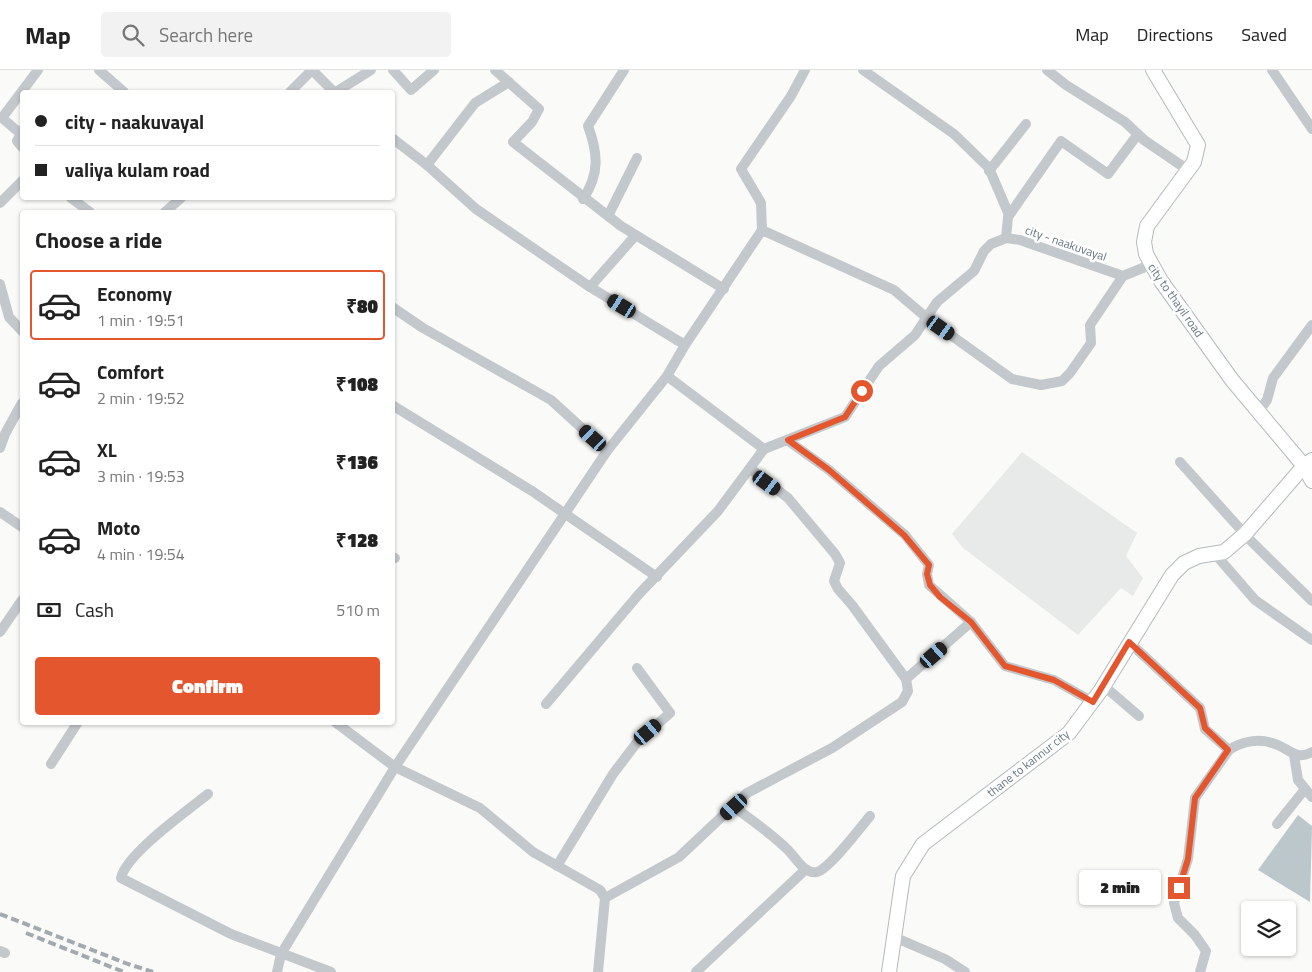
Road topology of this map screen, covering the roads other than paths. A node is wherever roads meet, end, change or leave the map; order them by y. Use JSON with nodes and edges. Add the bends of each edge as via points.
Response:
{"nodes":[{"id":1,"x":38,"y":70,"type":"edge"},
{"id":2,"x":99,"y":70,"type":"edge"},
{"id":3,"x":312,"y":70,"type":"edge"},
{"id":4,"x":371,"y":70,"type":"edge"},
{"id":5,"x":393,"y":70,"type":"edge"},
{"id":6,"x":434,"y":70,"type":"edge"},
{"id":7,"x":495,"y":70,"type":"edge"},
{"id":8,"x":624,"y":70,"type":"edge"},
{"id":9,"x":805,"y":70,"type":"edge"},
{"id":10,"x":863,"y":70,"type":"edge"},
{"id":11,"x":1047,"y":70,"type":"edge"},
{"id":12,"x":1153,"y":70,"type":"edge"},
{"id":13,"x":1272,"y":70,"type":"edge"},
{"id":14,"x":509,"y":82,"type":"junction"},
{"id":15,"x":23,"y":90,"type":"edge"},
{"id":16,"x":122,"y":90,"type":"edge"},
{"id":17,"x":292,"y":90,"type":"edge"},
{"id":18,"x":333,"y":90,"type":"edge"},
{"id":19,"x":338,"y":90,"type":"edge"},
{"id":20,"x":20,"y":95,"type":"edge"},
{"id":21,"x":1,"y":121,"type":"edge"},
{"id":22,"x":1026,"y":124,"type":"dead end"},
{"id":23,"x":1312,"y":129,"type":"edge"},
{"id":24,"x":20,"y":133,"type":"edge"},
{"id":25,"x":1138,"y":134,"type":"junction"},
{"id":26,"x":395,"y":140,"type":"edge"},
{"id":27,"x":637,"y":158,"type":"dead end"},
{"id":28,"x":426,"y":165,"type":"junction"},
{"id":29,"x":1188,"y":170,"type":"junction"},
{"id":30,"x":990,"y":171,"type":"junction"},
{"id":31,"x":20,"y":183,"type":"edge"},
{"id":32,"x":583,"y":199,"type":"junction"},
{"id":33,"x":74,"y":200,"type":"edge"},
{"id":34,"x":179,"y":200,"type":"edge"},
{"id":35,"x":0,"y":203,"type":"edge"},
{"id":36,"x":87,"y":210,"type":"edge"},
{"id":37,"x":167,"y":210,"type":"edge"},
{"id":38,"x":608,"y":216,"type":"junction"},
{"id":39,"x":1009,"y":216,"type":"junction"},
{"id":40,"x":762,"y":230,"type":"junction"},
{"id":41,"x":635,"y":236,"type":"junction"},
{"id":42,"x":1006,"y":238,"type":"junction"},
{"id":43,"x":1150,"y":265,"type":"junction"},
{"id":44,"x":1123,"y":276,"type":"junction"},
{"id":45,"x":0,"y":284,"type":"edge"},
{"id":46,"x":590,"y":287,"type":"junction"},
{"id":47,"x":724,"y":289,"type":"junction"},
{"id":48,"x":395,"y":309,"type":"edge"},
{"id":49,"x":927,"y":318,"type":"junction"},
{"id":50,"x":1312,"y":325,"type":"edge"},
{"id":51,"x":20,"y":329,"type":"edge"},
{"id":52,"x":685,"y":345,"type":"junction"},
{"id":53,"x":667,"y":376,"type":"junction"},
{"id":54,"x":20,"y":405,"type":"edge"},
{"id":55,"x":395,"y":407,"type":"edge"},
{"id":56,"x":1259,"y":411,"type":"junction"},
{"id":57,"x":2,"y":432,"type":"edge"},
{"id":58,"x":788,"y":440,"type":"junction"},
{"id":59,"x":0,"y":448,"type":"edge"},
{"id":60,"x":764,"y":450,"type":"junction"},
{"id":61,"x":607,"y":451,"type":"junction"},
{"id":62,"x":1180,"y":462,"type":"dead end"},
{"id":63,"x":1308,"y":463,"type":"edge"},
{"id":64,"x":751,"y":469,"type":"junction"},
{"id":65,"x":1312,"y":480,"type":"edge"},
{"id":66,"x":0,"y":512,"type":"edge"},
{"id":67,"x":565,"y":514,"type":"junction"},
{"id":68,"x":20,"y":526,"type":"edge"},
{"id":69,"x":1244,"y":534,"type":"junction"},
{"id":70,"x":1216,"y":555,"type":"junction"},
{"id":71,"x":657,"y":577,"type":"junction"},
{"id":72,"x":1312,"y":601,"type":"edge"},
{"id":73,"x":20,"y":603,"type":"edge"},
{"id":74,"x":971,"y":622,"type":"junction"},
{"id":75,"x":0,"y":632,"type":"edge"},
{"id":76,"x":1312,"y":640,"type":"edge"},
{"id":77,"x":1129,"y":642,"type":"junction"},
{"id":78,"x":637,"y":668,"type":"dead end"},
{"id":79,"x":906,"y":679,"type":"junction"},
{"id":80,"x":1104,"y":686,"type":"junction"},
{"id":81,"x":1093,"y":702,"type":"junction"},
{"id":82,"x":546,"y":704,"type":"dead end"},
{"id":83,"x":1139,"y":716,"type":"dead end"},
{"id":84,"x":76,"y":725,"type":"edge"},
{"id":85,"x":339,"y":725,"type":"edge"},
{"id":86,"x":1228,"y":750,"type":"junction"},
{"id":87,"x":1312,"y":752,"type":"edge"},
{"id":88,"x":1294,"y":755,"type":"junction"},
{"id":89,"x":51,"y":764,"type":"dead end"},
{"id":90,"x":395,"y":767,"type":"junction"},
{"id":91,"x":1308,"y":793,"type":"edge"},
{"id":92,"x":208,"y":794,"type":"dead end"},
{"id":93,"x":734,"y":807,"type":"junction"},
{"id":94,"x":870,"y":816,"type":"dead end"},
{"id":95,"x":1277,"y":824,"type":"dead end"},
{"id":96,"x":557,"y":866,"type":"junction"},
{"id":97,"x":806,"y":870,"type":"junction"},
{"id":98,"x":605,"y":898,"type":"junction"},
{"id":99,"x":894,"y":938,"type":"junction"},
{"id":100,"x":281,"y":954,"type":"junction"},
{"id":101,"x":277,"y":972,"type":"edge"},
{"id":102,"x":331,"y":972,"type":"edge"},
{"id":103,"x":597,"y":972,"type":"edge"},
{"id":104,"x":696,"y":972,"type":"edge"},
{"id":105,"x":889,"y":972,"type":"edge"},
{"id":106,"x":965,"y":972,"type":"edge"},
{"id":107,"x":1200,"y":972,"type":"edge"}],
"edges":[{"from":1,"to":15,"type":"street"},
{"from":2,"to":16,"type":"street"},
{"from":3,"to":17,"type":"street"},
{"from":3,"to":18,"type":"street"},
{"from":4,"to":19,"type":"street"},
{"from":5,"to":6,"type":"street","via":[[411,90]]},
{"from":7,"to":14,"type":"street"},
{"from":8,"to":32,"type":"street","via":[[588,126],[594,140],[596,175]]},
{"from":9,"to":40,"type":"street","via":[[741,168],[761,203]]},
{"from":10,"to":30,"type":"street","via":[[954,134]]},
{"from":11,"to":25,"type":"street"},
{"from":12,"to":29,"type":"street","name":"city to thayil road","via":[[1198,146]]},
{"from":13,"to":23,"type":"street"},
{"from":14,"to":28,"type":"street","via":[[475,103]]},
{"from":14,"to":32,"type":"street","via":[[539,109],[532,122],[513,142]]},
{"from":20,"to":21,"type":"street"},
{"from":21,"to":24,"type":"street"},
{"from":22,"to":30,"type":"street"},
{"from":25,"to":29,"type":"street"},
{"from":25,"to":39,"type":"street","via":[[1108,174],[1061,141]]},
{"from":26,"to":28,"type":"street"},
{"from":27,"to":38,"type":"street"},
{"from":28,"to":46,"type":"street","via":[[476,209]]},
{"from":29,"to":43,"type":"street","name":"city to thayil road","via":[[1146,226],[1144,242]]},
{"from":30,"to":39,"type":"street"},
{"from":31,"to":35,"type":"street"},
{"from":32,"to":38,"type":"street"},
{"from":33,"to":36,"type":"street"},
{"from":34,"to":37,"type":"street"},
{"from":38,"to":41,"type":"street"},
{"from":39,"to":42,"type":"street"},
{"from":40,"to":47,"type":"street"},
{"from":40,"to":49,"type":"street","via":[[894,290]]},
{"from":41,"to":46,"type":"street"},
{"from":41,"to":47,"type":"street"},
{"from":42,"to":44,"type":"street","name":"city - naakuvayal"},
{"from":42,"to":49,"type":"street","name":"city - naakuvayal","via":[[984,251],[974,271],[937,302]]},
{"from":43,"to":44,"type":"street"},
{"from":43,"to":56,"type":"street","name":"city to thayil road","via":[[1232,380]]},
{"from":44,"to":49,"type":"street","via":[[1090,325],[1091,343],[1070,373],[1062,381],[1052,384],[1012,379]]},
{"from":45,"to":51,"type":"street","via":[[9,316]]},
{"from":46,"to":52,"type":"street"},
{"from":47,"to":52,"type":"street"},
{"from":48,"to":61,"type":"street","via":[[551,400]]},
{"from":49,"to":58,"type":"street","name":"city - naakuvayal","via":[[915,335],[879,366],[845,417]]},
{"from":50,"to":56,"type":"street","via":[[1273,378],[1268,400]]},
{"from":52,"to":53,"type":"street"},
{"from":53,"to":60,"type":"street"},
{"from":53,"to":61,"type":"street"},
{"from":54,"to":57,"type":"street"},
{"from":55,"to":67,"type":"street"},
{"from":56,"to":63,"type":"street","name":"city to thayil road"},
{"from":57,"to":59,"type":"street"},
{"from":58,"to":60,"type":"street","name":"city - naakuvayal"},
{"from":58,"to":74,"type":"street","via":[[829,470],[904,535],[929,565],[930,585]]},
{"from":60,"to":64,"type":"street"},
{"from":61,"to":67,"type":"street"},
{"from":62,"to":69,"type":"street"},
{"from":63,"to":65,"type":"street","name":"city to thayil road"},
{"from":63,"to":69,"type":"street","name":"thane to kannur city"},
{"from":64,"to":71,"type":"street"},
{"from":64,"to":79,"type":"street","via":[[788,498],[835,554],[840,563],[834,581],[838,589]]},
{"from":66,"to":68,"type":"street"},
{"from":67,"to":71,"type":"street"},
{"from":67,"to":90,"type":"street"},
{"from":69,"to":70,"type":"street","name":"thane to kannur city"},
{"from":69,"to":72,"type":"street"},
{"from":70,"to":76,"type":"street","via":[[1255,600]]},
{"from":70,"to":77,"type":"street","name":"thane to kannur city","via":[[1199,556],[1184,563],[1172,575]]},
{"from":71,"to":82,"type":"street","via":[[611,625]]},
{"from":73,"to":75,"type":"street"},
{"from":74,"to":79,"type":"street"},
{"from":74,"to":81,"type":"street","via":[[1005,666],[1054,680]]},
{"from":77,"to":80,"type":"street","name":"thane to kannur city"},
{"from":77,"to":86,"type":"street","via":[[1194,702],[1204,717],[1205,728]]},
{"from":78,"to":96,"type":"street","via":[[670,713],[638,741],[613,774]]},
{"from":79,"to":93,"type":"street","via":[[908,691],[902,702],[832,748],[747,793]]},
{"from":80,"to":81,"type":"street","name":"thane to kannur city"},
{"from":80,"to":83,"type":"street"},
{"from":81,"to":99,"type":"street","name":"thane to kannur city","via":[[1069,733],[923,844],[903,876]]},
{"from":84,"to":89,"type":"street"},
{"from":85,"to":90,"type":"street"},
{"from":86,"to":88,"type":"street","via":[[1260,741],[1275,744]]},
{"from":86,"to":107,"type":"street","via":[[1195,798],[1188,859],[1174,903],[1178,918],[1196,935],[1206,951]]},
{"from":87,"to":88,"type":"street","via":[[1304,756]]},
{"from":88,"to":91,"type":"street","via":[[1298,780]]},
{"from":90,"to":96,"type":"street","via":[[480,808],[533,852]]},
{"from":90,"to":100,"type":"street"},
{"from":91,"to":95,"type":"street"},
{"from":92,"to":100,"type":"street","via":[[133,857],[122,871],[121,878],[230,934]]},
{"from":93,"to":97,"type":"street","via":[[782,843]]},
{"from":93,"to":98,"type":"street","via":[[679,857]]},
{"from":94,"to":97,"type":"street","via":[[822,870]]},
{"from":96,"to":98,"type":"street","via":[[600,890]]},
{"from":97,"to":104,"type":"street"},
{"from":98,"to":103,"type":"street"},
{"from":99,"to":105,"type":"street","name":"thane to kannur city"},
{"from":99,"to":106,"type":"street","via":[[945,958]]},
{"from":100,"to":101,"type":"street"},
{"from":100,"to":102,"type":"street"}]}
